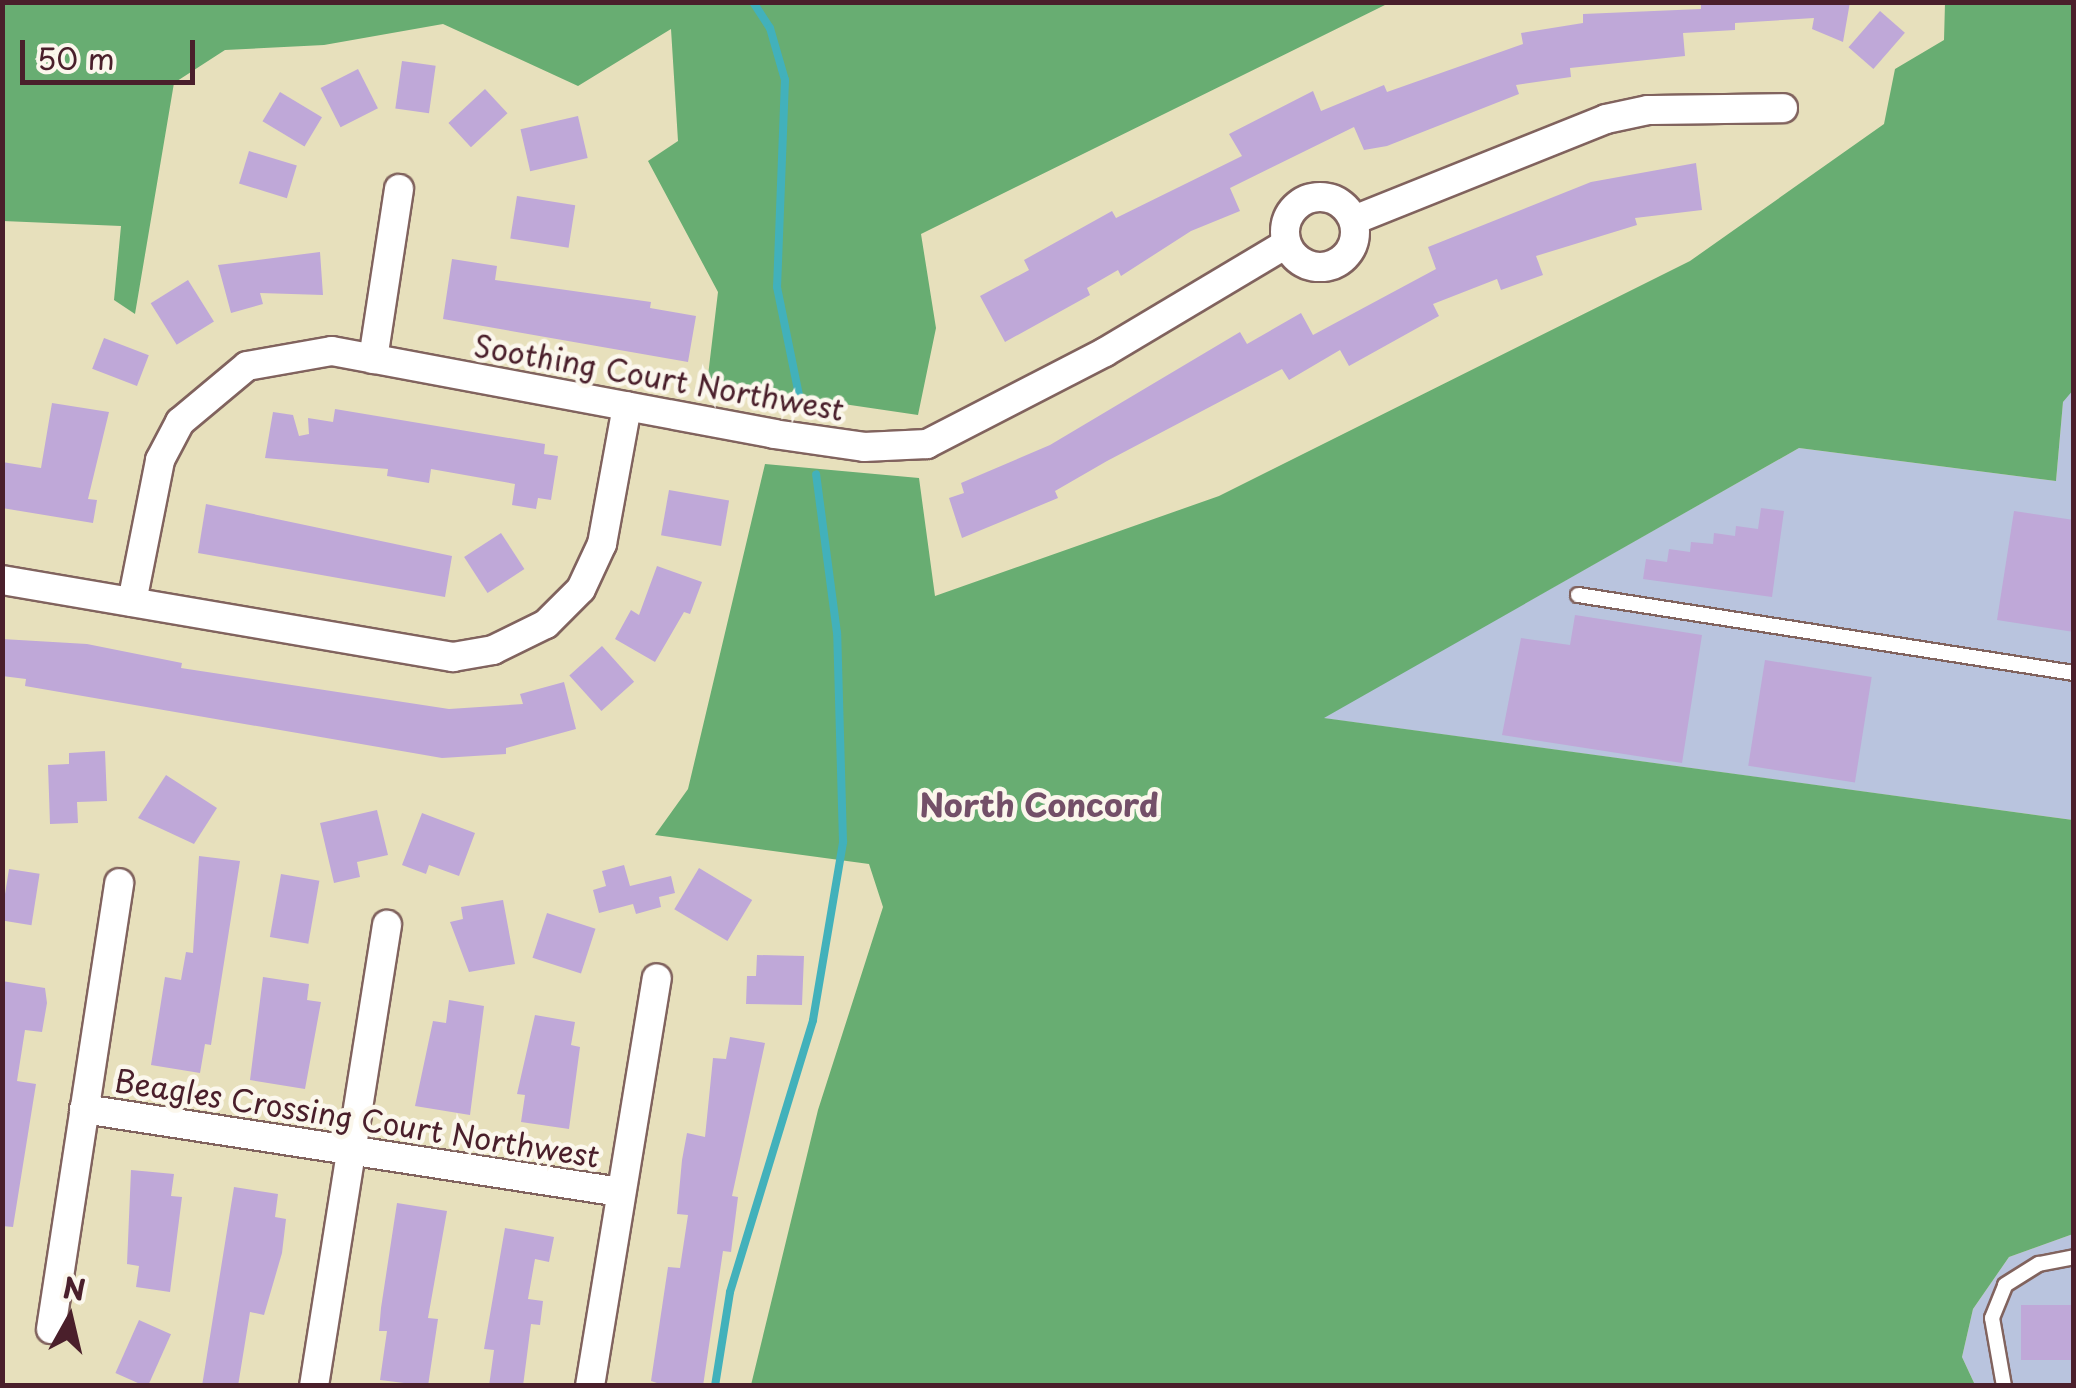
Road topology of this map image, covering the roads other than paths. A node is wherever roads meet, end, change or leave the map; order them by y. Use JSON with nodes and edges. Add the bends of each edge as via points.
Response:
{"nodes":[{"id":1,"x":1782,"y":108,"type":"dead end"},
{"id":2,"x":399,"y":189,"type":"dead end"},
{"id":3,"x":1354,"y":220,"type":"junction"},
{"id":4,"x":1286,"y":244,"type":"junction"},
{"id":5,"x":373,"y":359,"type":"junction"},
{"id":6,"x":627,"y":406,"type":"junction"},
{"id":7,"x":2,"y":580,"type":"edge"},
{"id":8,"x":1578,"y":595,"type":"dead end"},
{"id":9,"x":132,"y":602,"type":"junction"},
{"id":10,"x":2074,"y":672,"type":"edge"},
{"id":11,"x":119,"y":883,"type":"dead end"},
{"id":12,"x":387,"y":926,"type":"dead end"},
{"id":13,"x":657,"y":978,"type":"dead end"},
{"id":14,"x":84,"y":1109,"type":"junction"},
{"id":15,"x":352,"y":1150,"type":"junction"},
{"id":16,"x":620,"y":1192,"type":"junction"},
{"id":17,"x":2074,"y":1257,"type":"edge"},
{"id":18,"x":51,"y":1329,"type":"dead end"},
{"id":19,"x":314,"y":1386,"type":"edge"},
{"id":20,"x":590,"y":1386,"type":"edge"},
{"id":21,"x":2004,"y":1386,"type":"edge"}],
"edges":[{"from":1,"to":3,"type":"street","via":[[1648,110],[1606,119]]},
{"from":2,"to":5,"type":"street"},
{"from":3,"to":4,"type":"street","via":[[1356,238],[1332,266],[1297,260]]},
{"from":3,"to":4,"type":"street","via":[[1344,204],[1308,198],[1292,208]]},
{"from":4,"to":6,"type":"street","name":"Soothing Court Northwest","via":[[1104,352],[927,444],[864,447]]},
{"from":5,"to":6,"type":"street","name":"Soothing Court Northwest"},
{"from":5,"to":9,"type":"street","name":"Soothing Court Northwest","via":[[332,352],[247,366],[198,403],[160,460]]},
{"from":6,"to":9,"type":"street","via":[[602,544],[582,588],[546,624],[493,650],[452,657]]},
{"from":7,"to":9,"type":"street"},
{"from":8,"to":10,"type":"lane"},
{"from":11,"to":14,"type":"street"},
{"from":12,"to":15,"type":"street"},
{"from":13,"to":16,"type":"street"},
{"from":14,"to":15,"type":"street","name":"Beagles Crossing Court Northwest"},
{"from":14,"to":18,"type":"street"},
{"from":15,"to":16,"type":"street","name":"Beagles Crossing Court Northwest"},
{"from":15,"to":19,"type":"street"},
{"from":16,"to":20,"type":"street"},
{"from":17,"to":21,"type":"lane","via":[[2039,1264],[2004,1285],[1992,1318]]}]}
